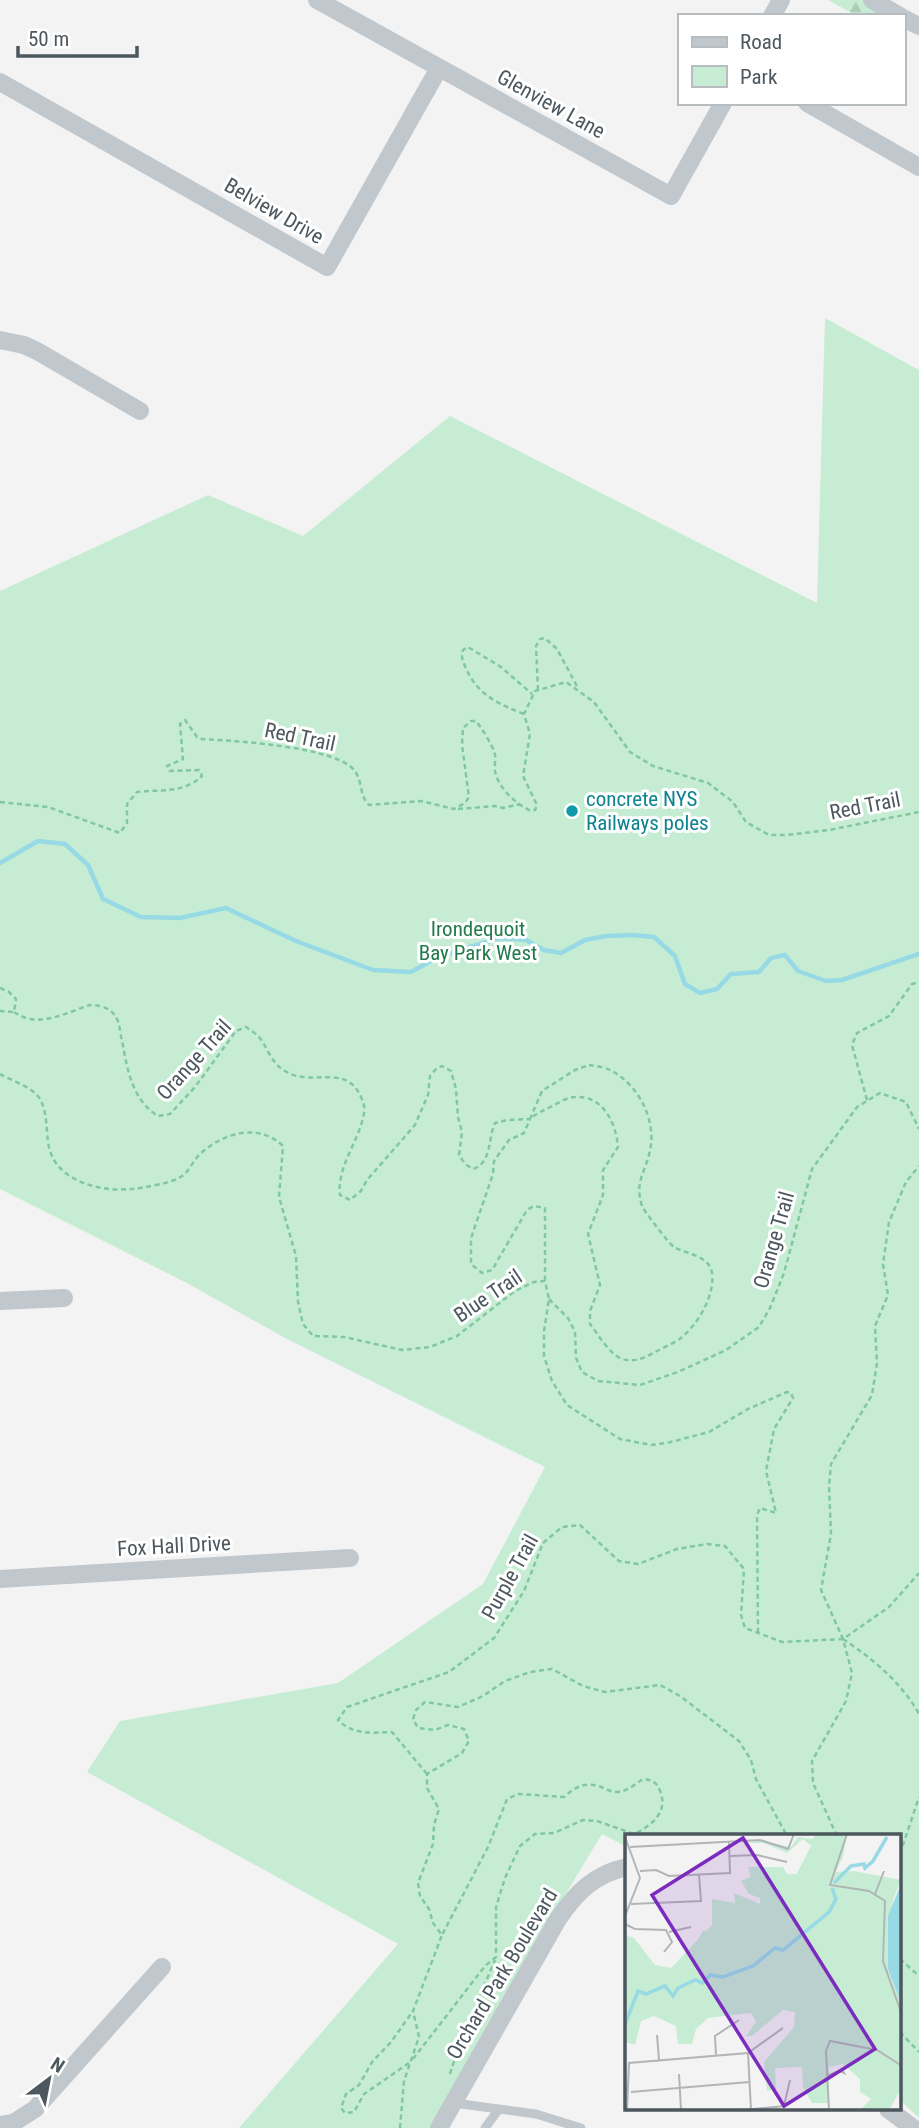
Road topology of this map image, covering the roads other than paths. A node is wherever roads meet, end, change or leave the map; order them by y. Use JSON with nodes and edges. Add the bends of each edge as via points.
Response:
{"nodes":[{"id":1,"x":317,"y":0,"type":"edge"},
{"id":2,"x":872,"y":0,"type":"edge"},
{"id":3,"x":897,"y":14,"type":"edge"},
{"id":4,"x":439,"y":68,"type":"junction"},
{"id":5,"x":0,"y":82,"type":"edge"},
{"id":6,"x":722,"y":105,"type":"edge"},
{"id":7,"x":810,"y":105,"type":"edge"},
{"id":8,"x":919,"y":167,"type":"edge"},
{"id":9,"x":0,"y":340,"type":"edge"},
{"id":10,"x":140,"y":411,"type":"dead end"},
{"id":11,"x":64,"y":1298,"type":"dead end"},
{"id":12,"x":0,"y":1301,"type":"edge"},
{"id":13,"x":350,"y":1558,"type":"dead end"},
{"id":14,"x":0,"y":1579,"type":"edge"},
{"id":15,"x":625,"y":1867,"type":"edge"},
{"id":16,"x":162,"y":1967,"type":"dead end"},
{"id":17,"x":452,"y":2103,"type":"junction"},
{"id":18,"x":499,"y":2109,"type":"junction"},
{"id":19,"x":889,"y":2110,"type":"edge"},
{"id":20,"x":0,"y":2126,"type":"edge"},
{"id":21,"x":568,"y":2126,"type":"edge"},
{"id":22,"x":439,"y":2128,"type":"edge"},
{"id":23,"x":485,"y":2128,"type":"edge"},
{"id":24,"x":581,"y":2128,"type":"edge"},
{"id":25,"x":913,"y":2128,"type":"edge"}],
"edges":[{"from":1,"to":4,"type":"street","name":"Glenview Lane"},
{"from":2,"to":3,"type":"street"},
{"from":4,"to":5,"type":"street","name":"Belview Drive","via":[[327,267]]},
{"from":4,"to":6,"type":"street","name":"Glenview Lane","via":[[671,196]]},
{"from":7,"to":8,"type":"street"},
{"from":9,"to":10,"type":"street","via":[[37,351]]},
{"from":11,"to":12,"type":"street"},
{"from":13,"to":14,"type":"street","name":"Fox Hall Drive"},
{"from":15,"to":17,"type":"street","name":"Orchard Park Boulevard","via":[[592,1880],[573,1897]]},
{"from":16,"to":20,"type":"street","via":[[35,2109]]},
{"from":17,"to":18,"type":"lane"},
{"from":17,"to":22,"type":"street","name":"Orchard Park Boulevard"},
{"from":18,"to":21,"type":"lane","via":[[536,2114]]},
{"from":18,"to":23,"type":"lane"},
{"from":19,"to":25,"type":"street"},
{"from":21,"to":24,"type":"lane"}]}
